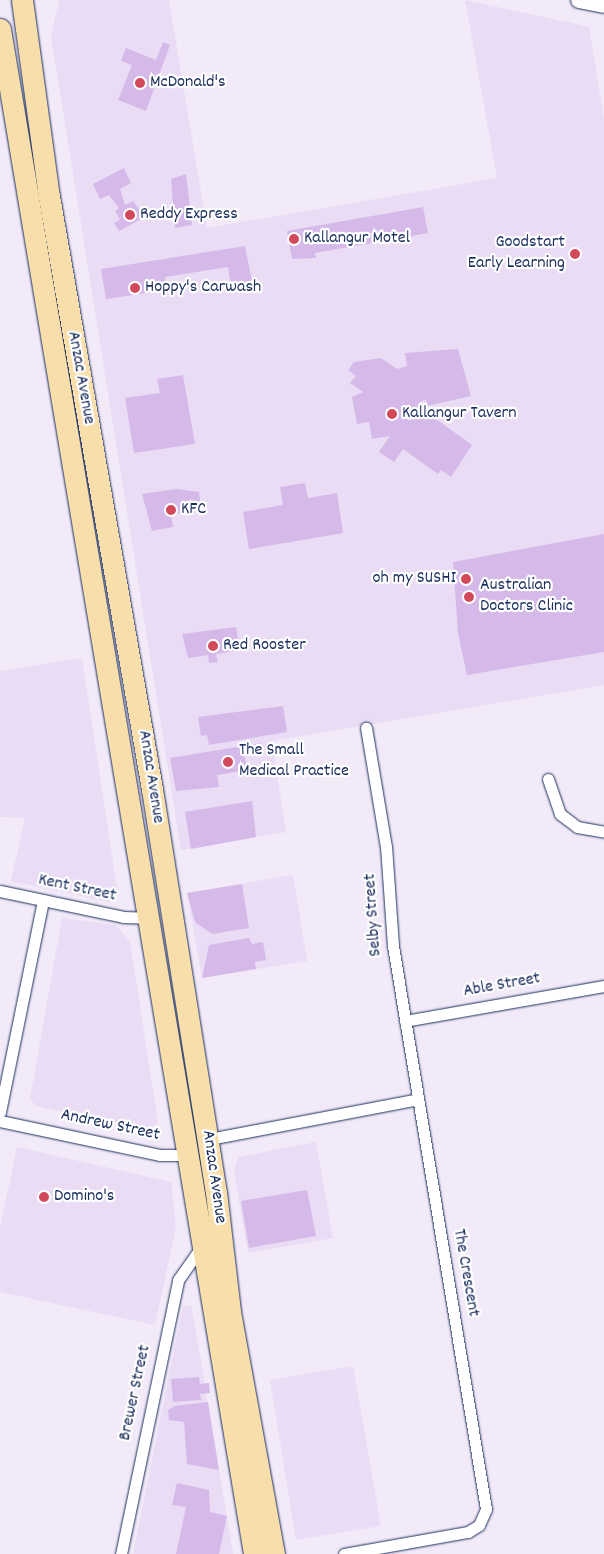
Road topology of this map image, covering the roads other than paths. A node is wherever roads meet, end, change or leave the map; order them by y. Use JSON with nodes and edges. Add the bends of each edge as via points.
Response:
{"nodes":[{"id":1,"x":22,"y":0,"type":"edge"},
{"id":2,"x":579,"y":0,"type":"edge"},
{"id":3,"x":604,"y":5,"type":"edge"},
{"id":4,"x":0,"y":29,"type":"edge"},
{"id":5,"x":366,"y":728,"type":"dead end"},
{"id":6,"x":548,"y":779,"type":"dead end"},
{"id":7,"x":604,"y":832,"type":"edge"},
{"id":8,"x":0,"y":891,"type":"edge"},
{"id":9,"x":43,"y":900,"type":"junction"},
{"id":10,"x":147,"y":918,"type":"junction"},
{"id":11,"x":604,"y":986,"type":"edge"},
{"id":12,"x":405,"y":1021,"type":"junction"},
{"id":13,"x":418,"y":1099,"type":"junction"},
{"id":14,"x":0,"y":1112,"type":"edge"},
{"id":15,"x":0,"y":1121,"type":"edge"},
{"id":16,"x":208,"y":1137,"type":"junction"},
{"id":17,"x":186,"y":1153,"type":"junction"},
{"id":18,"x":202,"y":1246,"type":"junction"},
{"id":19,"x":121,"y":1554,"type":"edge"},
{"id":20,"x":254,"y":1554,"type":"edge"},
{"id":21,"x":274,"y":1554,"type":"edge"},
{"id":22,"x":344,"y":1554,"type":"edge"}],
"edges":[{"from":1,"to":16,"type":"highway","name":"Anzac Avenue","via":[[50,205],[108,525]]},
{"from":2,"to":3,"type":"street"},
{"from":4,"to":10,"type":"highway","name":"Anzac Avenue"},
{"from":5,"to":12,"type":"street","name":"Selby Street","via":[[386,847],[393,946]]},
{"from":6,"to":7,"type":"street","via":[[560,814],[577,827]]},
{"from":8,"to":9,"type":"street","name":"Kent Street"},
{"from":9,"to":10,"type":"street","name":"Kent Street"},
{"from":9,"to":14,"type":"street"},
{"from":10,"to":17,"type":"highway","name":"Anzac Avenue"},
{"from":11,"to":12,"type":"street","name":"Able Street"},
{"from":12,"to":13,"type":"street","name":"Selby Street"},
{"from":13,"to":16,"type":"street"},
{"from":13,"to":22,"type":"street","name":"The Crescent","via":[[486,1515],[479,1525],[460,1534]]},
{"from":15,"to":17,"type":"street","name":"Andrew Street","via":[[160,1155]]},
{"from":16,"to":17,"type":"street"},
{"from":16,"to":21,"type":"highway","name":"Anzac Avenue","via":[[232,1320]]},
{"from":17,"to":18,"type":"highway","name":"Anzac Avenue"},
{"from":18,"to":19,"type":"street","name":"Brewer Street","via":[[178,1280]]},
{"from":18,"to":20,"type":"highway","name":"Anzac Avenue"}]}
